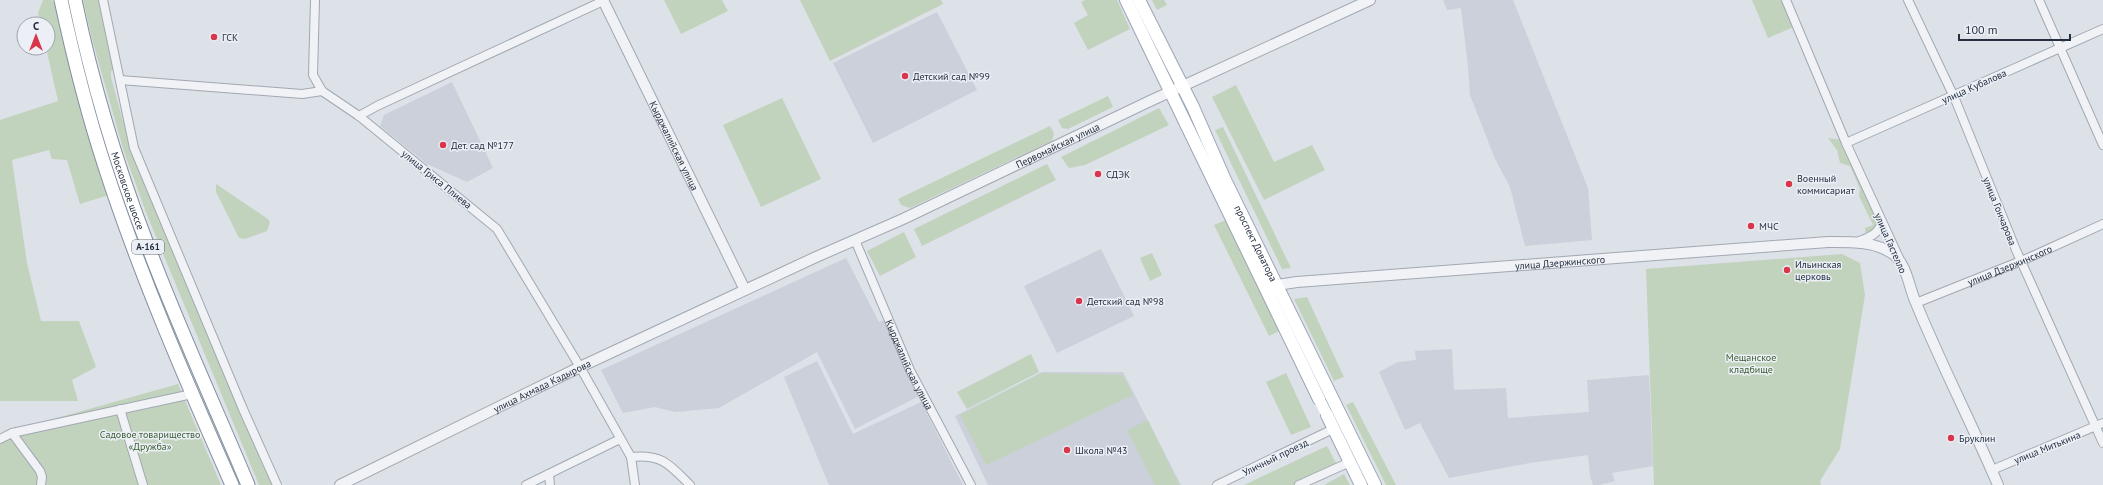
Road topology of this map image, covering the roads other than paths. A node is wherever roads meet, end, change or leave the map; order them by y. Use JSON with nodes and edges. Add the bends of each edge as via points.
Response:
{"nodes":[{"id":1,"x":61,"y":0,"type":"edge"},
{"id":2,"x":75,"y":0,"type":"edge"},
{"id":3,"x":103,"y":0,"type":"edge"},
{"id":4,"x":315,"y":0,"type":"edge"},
{"id":5,"x":603,"y":0,"type":"edge"},
{"id":6,"x":1126,"y":0,"type":"edge"},
{"id":7,"x":1139,"y":0,"type":"edge"},
{"id":8,"x":1370,"y":0,"type":"edge"},
{"id":9,"x":1786,"y":0,"type":"edge"},
{"id":10,"x":1908,"y":0,"type":"edge"},
{"id":11,"x":2039,"y":0,"type":"edge"},
{"id":12,"x":2103,"y":29,"type":"edge"},
{"id":13,"x":2061,"y":48,"type":"junction"},
{"id":14,"x":120,"y":80,"type":"junction"},
{"id":15,"x":1183,"y":86,"type":"junction"},
{"id":16,"x":322,"y":91,"type":"junction"},
{"id":17,"x":1170,"y":92,"type":"junction"},
{"id":18,"x":1953,"y":95,"type":"junction"},
{"id":19,"x":359,"y":116,"type":"junction"},
{"id":20,"x":1846,"y":143,"type":"junction"},
{"id":21,"x":2103,"y":145,"type":"edge"},
{"id":22,"x":1882,"y":222,"type":"junction"},
{"id":23,"x":2103,"y":224,"type":"edge"},
{"id":24,"x":855,"y":240,"type":"junction"},
{"id":25,"x":1857,"y":242,"type":"junction"},
{"id":26,"x":1900,"y":261,"type":"junction"},
{"id":27,"x":2021,"y":261,"type":"junction"},
{"id":28,"x":1277,"y":285,"type":"junction"},
{"id":29,"x":1264,"y":287,"type":"junction"},
{"id":30,"x":745,"y":290,"type":"junction"},
{"id":31,"x":1916,"y":302,"type":"junction"},
{"id":32,"x":580,"y":367,"type":"junction"},
{"id":33,"x":192,"y":394,"type":"junction"},
{"id":34,"x":1319,"y":400,"type":"joint"},
{"id":35,"x":120,"y":409,"type":"junction"},
{"id":36,"x":1327,"y":415,"type":"joint"},
{"id":37,"x":2099,"y":425,"type":"edge"},
{"id":38,"x":1333,"y":429,"type":"junction"},
{"id":39,"x":12,"y":433,"type":"junction"},
{"id":40,"x":0,"y":439,"type":"edge"},
{"id":41,"x":620,"y":439,"type":"junction"},
{"id":42,"x":2103,"y":443,"type":"edge"},
{"id":43,"x":631,"y":457,"type":"junction"},
{"id":44,"x":1350,"y":462,"type":"junction"},
{"id":45,"x":1992,"y":470,"type":"junction"},
{"id":46,"x":549,"y":474,"type":"junction"},
{"id":47,"x":41,"y":485,"type":"edge"},
{"id":48,"x":143,"y":485,"type":"edge"},
{"id":49,"x":232,"y":485,"type":"edge"},
{"id":50,"x":248,"y":485,"type":"edge"},
{"id":51,"x":278,"y":485,"type":"edge"},
{"id":52,"x":340,"y":485,"type":"edge"},
{"id":53,"x":526,"y":485,"type":"edge"},
{"id":54,"x":550,"y":485,"type":"edge"},
{"id":55,"x":635,"y":485,"type":"edge"},
{"id":56,"x":690,"y":485,"type":"edge"},
{"id":57,"x":971,"y":485,"type":"edge"},
{"id":58,"x":1217,"y":485,"type":"edge"},
{"id":59,"x":1299,"y":485,"type":"edge"},
{"id":60,"x":1361,"y":485,"type":"edge"},
{"id":61,"x":1375,"y":485,"type":"edge"},
{"id":62,"x":1998,"y":485,"type":"edge"}],
"edges":[{"from":1,"to":33,"type":"highway","name":"Московское шоссе","number":"А-161","via":[[72,51],[104,167]]},
{"from":2,"to":50,"type":"highway","name":"Московское шоссе","number":"А-161","via":[[129,195],[180,325]]},
{"from":3,"to":14,"type":"street"},
{"from":4,"to":16,"type":"street","name":"улица Гриса Плиева","via":[[313,75]]},
{"from":5,"to":19,"type":"street"},
{"from":5,"to":30,"type":"street","name":"Кырджалийская улица"},
{"from":6,"to":17,"type":"main road","name":"проспект Доватора"},
{"from":7,"to":15,"type":"main road","name":"проспект Доватора"},
{"from":8,"to":15,"type":"street","name":"Первомайская улица"},
{"from":9,"to":20,"type":"street","name":"улица Гастелло"},
{"from":10,"to":18,"type":"street","name":"улица Гончарова"},
{"from":11,"to":13,"type":"street"},
{"from":12,"to":13,"type":"street","name":"улица Кубалова"},
{"from":13,"to":18,"type":"street","name":"улица Кубалова"},
{"from":13,"to":21,"type":"street"},
{"from":14,"to":16,"type":"street","via":[[302,94]]},
{"from":14,"to":51,"type":"street","via":[[134,148],[243,409]]},
{"from":15,"to":17,"type":"street","name":"Первомайская улица"},
{"from":15,"to":28,"type":"main road","name":"проспект Доватора","via":[[1225,180]]},
{"from":16,"to":19,"type":"street","name":"улица Гриса Плиева"},
{"from":17,"to":24,"type":"street","name":"Первомайская улица"},
{"from":17,"to":29,"type":"main road","name":"проспект Доватора"},
{"from":18,"to":20,"type":"street","name":"улица Кубалова"},
{"from":18,"to":27,"type":"street","name":"улица Гончарова"},
{"from":19,"to":32,"type":"street","name":"улица Гриса Плиева","via":[[497,229]]},
{"from":20,"to":22,"type":"street","name":"улица Гастелло"},
{"from":22,"to":25,"type":"street","name":"улица Дзержинского","via":[[1875,235]]},
{"from":22,"to":26,"type":"street","name":"улица Гастелло"},
{"from":23,"to":27,"type":"street","name":"улица Дзержинского"},
{"from":24,"to":30,"type":"street","name":"Первомайская улица"},
{"from":24,"to":57,"type":"street","name":"Кырджалийская улица","via":[[910,370]]},
{"from":25,"to":26,"type":"street","name":"улица Дзержинского","via":[[1886,250]]},
{"from":25,"to":28,"type":"street","name":"улица Дзержинского"},
{"from":26,"to":31,"type":"street","name":"улица Гастелло"},
{"from":27,"to":31,"type":"street","name":"улица Дзержинского"},
{"from":27,"to":37,"type":"street","name":"улица Гончарова"},
{"from":28,"to":29,"type":"street","name":"улица Дзержинского"},
{"from":28,"to":61,"type":"main road","name":"проспект Доватора"},
{"from":29,"to":34,"type":"main road","name":"проспект Доватора"},
{"from":30,"to":32,"type":"street","name":"улица Ахмада Кадырова"},
{"from":31,"to":45,"type":"street","name":"улица Гастелло"},
{"from":32,"to":41,"type":"street","name":"улица Гриса Плиева"},
{"from":32,"to":52,"type":"street","name":"улица Ахмада Кадырова"},
{"from":33,"to":35,"type":"street"},
{"from":33,"to":49,"type":"highway","name":"Московское шоссе","number":"А-161"},
{"from":34,"to":36,"type":"main road","name":"проспект Доватора"},
{"from":35,"to":39,"type":"street"},
{"from":35,"to":48,"type":"street"},
{"from":36,"to":38,"type":"main road","name":"проспект Доватора"},
{"from":37,"to":42,"type":"street","name":"улица Гончарова"},
{"from":37,"to":45,"type":"street","name":"улица Митькина"},
{"from":38,"to":44,"type":"main road","name":"проспект Доватора"},
{"from":38,"to":58,"type":"street","name":"Уличный проезд"},
{"from":39,"to":40,"type":"street"},
{"from":39,"to":47,"type":"street","via":[[40,472]]},
{"from":41,"to":43,"type":"street","name":"улица Гриса Плиева"},
{"from":41,"to":46,"type":"street"},
{"from":43,"to":55,"type":"street"},
{"from":43,"to":56,"type":"street","via":[[652,456],[666,461]]},
{"from":44,"to":59,"type":"street"},
{"from":44,"to":60,"type":"main road","name":"проспект Доватора"},
{"from":45,"to":62,"type":"street","name":"улица Гастелло"},
{"from":46,"to":53,"type":"street"},
{"from":46,"to":54,"type":"street"}]}
